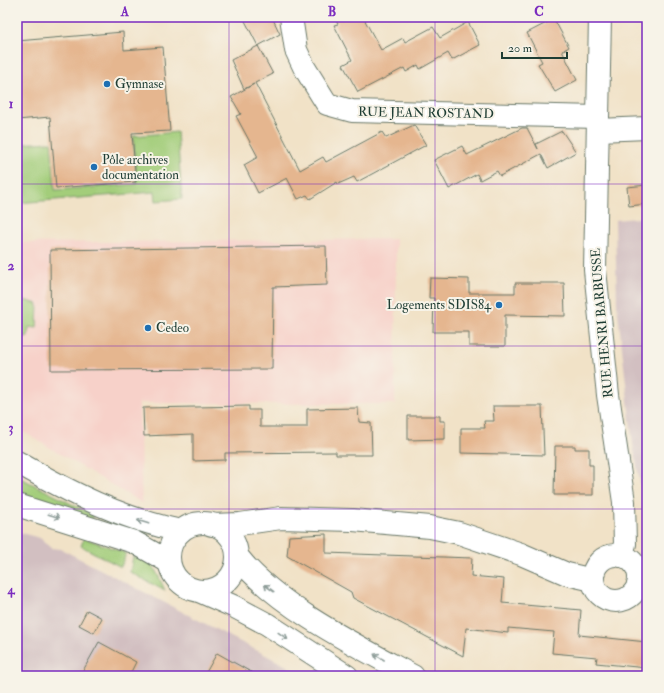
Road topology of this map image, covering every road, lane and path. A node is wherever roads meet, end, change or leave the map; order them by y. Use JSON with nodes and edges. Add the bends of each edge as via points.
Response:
{"nodes":[{"id":1,"x":291,"y":17,"type":"edge"},
{"id":2,"x":600,"y":17,"type":"edge"},
{"id":3,"x":598,"y":123,"type":"junction"},
{"id":4,"x":647,"y":128,"type":"edge"},
{"id":5,"x":17,"y":462,"type":"edge"},
{"id":6,"x":17,"y":505,"type":"edge"},
{"id":7,"x":272,"y":519,"type":"junction"},
{"id":8,"x":212,"y":525,"type":"junction"},
{"id":9,"x":181,"y":531,"type":"junction"},
{"id":10,"x":237,"y":554,"type":"junction"},
{"id":11,"x":621,"y":556,"type":"junction"},
{"id":12,"x":169,"y":562,"type":"junction"},
{"id":13,"x":593,"y":580,"type":"junction"},
{"id":14,"x":200,"y":591,"type":"junction"},
{"id":15,"x":642,"y":592,"type":"edge"},
{"id":16,"x":347,"y":676,"type":"edge"},
{"id":17,"x":413,"y":676,"type":"edge"}],
"edges":[{"from":1,"to":3,"type":"street","name":"RUE JEAN ROSTAND","via":[[296,50],[327,104],[352,111]]},
{"from":2,"to":3,"type":"street","name":"RUE HENRI BARBUSSE"},
{"from":3,"to":4,"type":"street","name":"RUE JEAN ROSTAND"},
{"from":3,"to":11,"type":"street","name":"RUE HENRI BARBUSSE","via":[[595,270],[608,395],[624,502],[625,544]]},
{"from":9,"to":5,"type":"street","one_way":true,"via":[[141,522],[88,500]]},
{"from":6,"to":12,"type":"street","one_way":true,"via":[[134,542]]},
{"from":7,"to":8,"type":"street"},
{"from":7,"to":10,"type":"street","via":[[253,534]]},
{"from":7,"to":13,"type":"street","via":[[353,520],[430,527],[459,533],[520,554],[566,574]]},
{"from":8,"to":9,"type":"street","via":[[201,523]]},
{"from":8,"to":10,"type":"street","via":[[228,534]]},
{"from":9,"to":12,"type":"street","via":[[171,545]]},
{"from":10,"to":14,"type":"street","via":[[235,568],[222,586],[211,591]]},
{"from":17,"to":10,"type":"street","one_way":true,"via":[[314,620],[263,584],[246,568]]},
{"from":11,"to":13,"type":"street","via":[[601,561]]},
{"from":11,"to":15,"type":"street","via":[[628,558],[637,569]]},
{"from":12,"to":14,"type":"street","via":[[176,579],[191,590]]},
{"from":13,"to":15,"type":"street","via":[[599,593],[611,601]]},
{"from":14,"to":16,"type":"street","one_way":true,"via":[[267,624]]}]}
